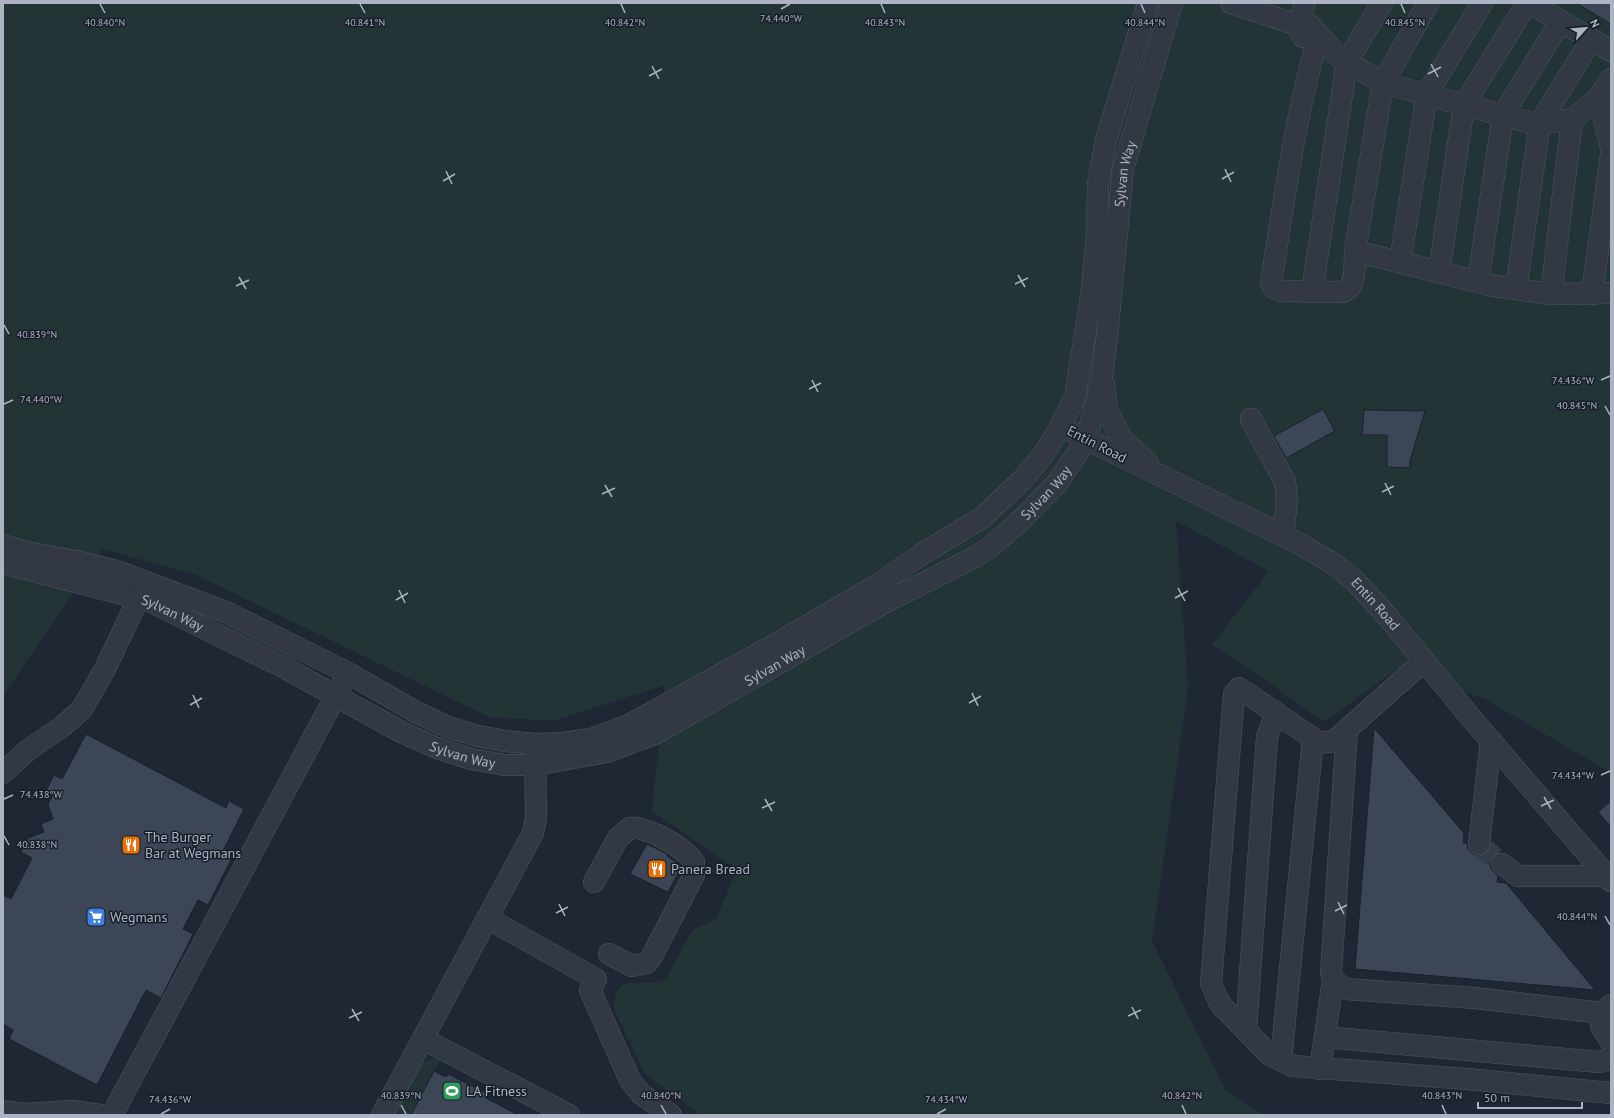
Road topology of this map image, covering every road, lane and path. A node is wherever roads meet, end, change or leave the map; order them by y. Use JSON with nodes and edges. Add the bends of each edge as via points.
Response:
{"nodes":[{"id":1,"x":1148,"y":3,"type":"edge"},
{"id":2,"x":1172,"y":3,"type":"edge"},
{"id":3,"x":1231,"y":3,"type":"edge"},
{"id":4,"x":1305,"y":3,"type":"edge"},
{"id":5,"x":1428,"y":3,"type":"edge"},
{"id":6,"x":1482,"y":3,"type":"edge"},
{"id":7,"x":1527,"y":3,"type":"edge"},
{"id":8,"x":1530,"y":3,"type":"edge"},
{"id":9,"x":1379,"y":4,"type":"edge"},
{"id":10,"x":1560,"y":22,"type":"junction"},
{"id":11,"x":1298,"y":25,"type":"junction"},
{"id":12,"x":1591,"y":40,"type":"junction"},
{"id":13,"x":1316,"y":45,"type":"junction"},
{"id":14,"x":1611,"y":51,"type":"edge"},
{"id":15,"x":1341,"y":58,"type":"junction"},
{"id":16,"x":1611,"y":79,"type":"edge"},
{"id":17,"x":1383,"y":83,"type":"junction"},
{"id":18,"x":1427,"y":94,"type":"junction"},
{"id":19,"x":1599,"y":97,"type":"junction"},
{"id":20,"x":1464,"y":105,"type":"junction"},
{"id":21,"x":1503,"y":115,"type":"junction"},
{"id":22,"x":1572,"y":120,"type":"junction"},
{"id":23,"x":1540,"y":123,"type":"junction"},
{"id":24,"x":1611,"y":148,"type":"edge"},
{"id":25,"x":1611,"y":155,"type":"edge"},
{"id":26,"x":1355,"y":251,"type":"junction"},
{"id":27,"x":1400,"y":262,"type":"junction"},
{"id":28,"x":1439,"y":272,"type":"junction"},
{"id":29,"x":1478,"y":282,"type":"junction"},
{"id":30,"x":1516,"y":289,"type":"junction"},
{"id":31,"x":1312,"y":292,"type":"junction"},
{"id":32,"x":1602,"y":293,"type":"edge"},
{"id":33,"x":1550,"y":294,"type":"junction"},
{"id":34,"x":1103,"y":368,"type":"junction"},
{"id":35,"x":1251,"y":419,"type":"dead end"},
{"id":36,"x":1061,"y":426,"type":"junction"},
{"id":37,"x":1086,"y":440,"type":"junction"},
{"id":38,"x":1165,"y":478,"type":"junction"},
{"id":39,"x":1283,"y":535,"type":"junction"},
{"id":40,"x":3,"y":545,"type":"edge"},
{"id":41,"x":3,"y":563,"type":"edge"},
{"id":42,"x":143,"y":590,"type":"junction"},
{"id":43,"x":1424,"y":661,"type":"junction"},
{"id":44,"x":758,"y":664,"type":"junction"},
{"id":45,"x":348,"y":673,"type":"junction"},
{"id":46,"x":336,"y":696,"type":"junction"},
{"id":47,"x":1276,"y":712,"type":"junction"},
{"id":48,"x":1348,"y":730,"type":"junction"},
{"id":49,"x":1313,"y":738,"type":"junction"},
{"id":50,"x":1490,"y":741,"type":"junction"},
{"id":51,"x":535,"y":744,"type":"junction"},
{"id":52,"x":535,"y":765,"type":"junction"},
{"id":53,"x":3,"y":773,"type":"edge"},
{"id":54,"x":1480,"y":844,"type":"dead end"},
{"id":55,"x":1502,"y":864,"type":"tunnel mouth"},
{"id":56,"x":1609,"y":878,"type":"edge"},
{"id":57,"x":594,"y":882,"type":"dead end"},
{"id":58,"x":487,"y":918,"type":"junction"},
{"id":59,"x":609,"y":954,"type":"dead end"},
{"id":60,"x":1333,"y":980,"type":"junction"},
{"id":61,"x":1607,"y":1009,"type":"edge"},
{"id":62,"x":1246,"y":1030,"type":"junction"},
{"id":63,"x":1325,"y":1037,"type":"junction"},
{"id":64,"x":423,"y":1039,"type":"junction"},
{"id":65,"x":1611,"y":1042,"type":"edge"},
{"id":66,"x":1611,"y":1059,"type":"edge"},
{"id":67,"x":1281,"y":1060,"type":"junction"},
{"id":68,"x":1320,"y":1069,"type":"junction"},
{"id":69,"x":1611,"y":1093,"type":"edge"},
{"id":70,"x":3,"y":1111,"type":"edge"},
{"id":71,"x":102,"y":1115,"type":"edge"},
{"id":72,"x":112,"y":1115,"type":"edge"},
{"id":73,"x":382,"y":1115,"type":"edge"},
{"id":74,"x":569,"y":1115,"type":"edge"},
{"id":75,"x":671,"y":1115,"type":"edge"}],
"edges":[{"from":1,"to":36,"type":"street","name":"Sylvan Way","via":[[1106,140],[1098,184],[1097,233],[1084,348],[1075,397]]},
{"from":2,"to":34,"type":"street","name":"Sylvan Way","via":[[1124,169]]},
{"from":3,"to":11,"type":"street"},
{"from":4,"to":11,"type":"street"},
{"from":5,"to":17,"type":"street"},
{"from":6,"to":18,"type":"street"},
{"from":7,"to":20,"type":"street"},
{"from":8,"to":10,"type":"street"},
{"from":9,"to":15,"type":"street"},
{"from":10,"to":12,"type":"street"},
{"from":10,"to":21,"type":"street"},
{"from":11,"to":13,"type":"street","via":[[1303,39]]},
{"from":11,"to":15,"type":"street","via":[[1310,25]]},
{"from":12,"to":14,"type":"street"},
{"from":12,"to":23,"type":"street"},
{"from":13,"to":15,"type":"street"},
{"from":13,"to":31,"type":"street","via":[[1305,82],[1271,282],[1274,288],[1280,291]]},
{"from":15,"to":17,"type":"street"},
{"from":15,"to":31,"type":"street"},
{"from":16,"to":19,"type":"street"},
{"from":17,"to":18,"type":"street"},
{"from":17,"to":26,"type":"street"},
{"from":18,"to":20,"type":"street"},
{"from":18,"to":27,"type":"street"},
{"from":19,"to":22,"type":"street"},
{"from":19,"to":24,"type":"street"},
{"from":20,"to":21,"type":"street"},
{"from":20,"to":28,"type":"street"},
{"from":21,"to":23,"type":"street","via":[[1530,123]]},
{"from":21,"to":29,"type":"street"},
{"from":22,"to":23,"type":"street"},
{"from":22,"to":33,"type":"street"},
{"from":23,"to":30,"type":"street"},
{"from":25,"to":32,"type":"street"},
{"from":26,"to":27,"type":"street"},
{"from":26,"to":31,"type":"street","via":[[1352,286],[1348,291]]},
{"from":27,"to":28,"type":"street"},
{"from":28,"to":29,"type":"street"},
{"from":29,"to":30,"type":"street"},
{"from":30,"to":33,"type":"street"},
{"from":32,"to":33,"type":"street"},
{"from":34,"to":37,"type":"street","name":"Sylvan Way"},
{"from":34,"to":38,"type":"street","via":[[1107,410],[1121,438]]},
{"from":35,"to":39,"type":"street","via":[[1285,482],[1287,501]]},
{"from":36,"to":37,"type":"street","name":"Entin Road"},
{"from":36,"to":44,"type":"street","name":"Sylvan Way","via":[[1043,455],[1022,480],[983,517],[922,554]]},
{"from":37,"to":38,"type":"street","name":"Entin Road"},
{"from":37,"to":44,"type":"street","name":"Sylvan Way","via":[[1054,486],[989,548],[882,604]]},
{"from":38,"to":39,"type":"street","name":"Entin Road"},
{"from":39,"to":43,"type":"street","name":"Entin Road","via":[[1334,564],[1356,582]]},
{"from":40,"to":42,"type":"street","name":"Sylvan Way","via":[[117,571]]},
{"from":41,"to":42,"type":"street","name":"Sylvan Way"},
{"from":42,"to":45,"type":"street","name":"Sylvan Way","via":[[226,612]]},
{"from":42,"to":46,"type":"street","name":"Sylvan Way","via":[[149,601]]},
{"from":42,"to":53,"type":"street","via":[[105,669],[82,709],[63,726],[28,750]]},
{"from":43,"to":48,"type":"street"},
{"from":43,"to":50,"type":"street","name":"Entin Road"},
{"from":44,"to":51,"type":"street","name":"Sylvan Way","via":[[628,725],[591,738]]},
{"from":44,"to":52,"type":"street","name":"Sylvan Way","via":[[638,741],[607,752]]},
{"from":45,"to":46,"type":"street"},
{"from":45,"to":51,"type":"street","name":"Sylvan Way","via":[[416,712],[448,727],[478,736]]},
{"from":46,"to":52,"type":"street","name":"Sylvan Way","via":[[401,732],[437,748],[486,763]]},
{"from":46,"to":72,"type":"street"},
{"from":47,"to":49,"type":"street"},
{"from":47,"to":62,"type":"street","via":[[1267,737]]},
{"from":47,"to":62,"type":"street","via":[[1239,688],[1234,694],[1211,983],[1220,1004]]},
{"from":48,"to":49,"type":"street","via":[[1334,741],[1320,743]]},
{"from":48,"to":60,"type":"street","via":[[1331,973]]},
{"from":49,"to":67,"type":"street"},
{"from":50,"to":54,"type":"street"},
{"from":50,"to":56,"type":"street","name":"Entin Road"},
{"from":51,"to":52,"type":"street"},
{"from":52,"to":58,"type":"street","via":[[536,818],[533,833]]},
{"from":55,"to":56,"type":"street","via":[[1518,876]]},
{"from":57,"to":59,"type":"street","via":[[622,834],[630,828],[646,830],[686,852],[694,862],[694,875],[665,919],[652,958],[647,963],[632,966]]},
{"from":58,"to":64,"type":"street"},
{"from":58,"to":75,"type":"street","via":[[596,978],[590,990],[630,1080],[641,1094]]},
{"from":60,"to":61,"type":"street","via":[[1345,989]]},
{"from":60,"to":63,"type":"street"},
{"from":61,"to":65,"type":"street","via":[[1601,1026]]},
{"from":62,"to":67,"type":"street","via":[[1270,1055]]},
{"from":63,"to":66,"type":"street","via":[[1599,1062]]},
{"from":63,"to":68,"type":"street"},
{"from":64,"to":73,"type":"street"},
{"from":64,"to":74,"type":"street"},
{"from":67,"to":68,"type":"street","via":[[1293,1066]]},
{"from":68,"to":69,"type":"street","via":[[1467,1079]]},
{"from":70,"to":71,"type":"street","via":[[23,1114],[72,1110]]}]}
